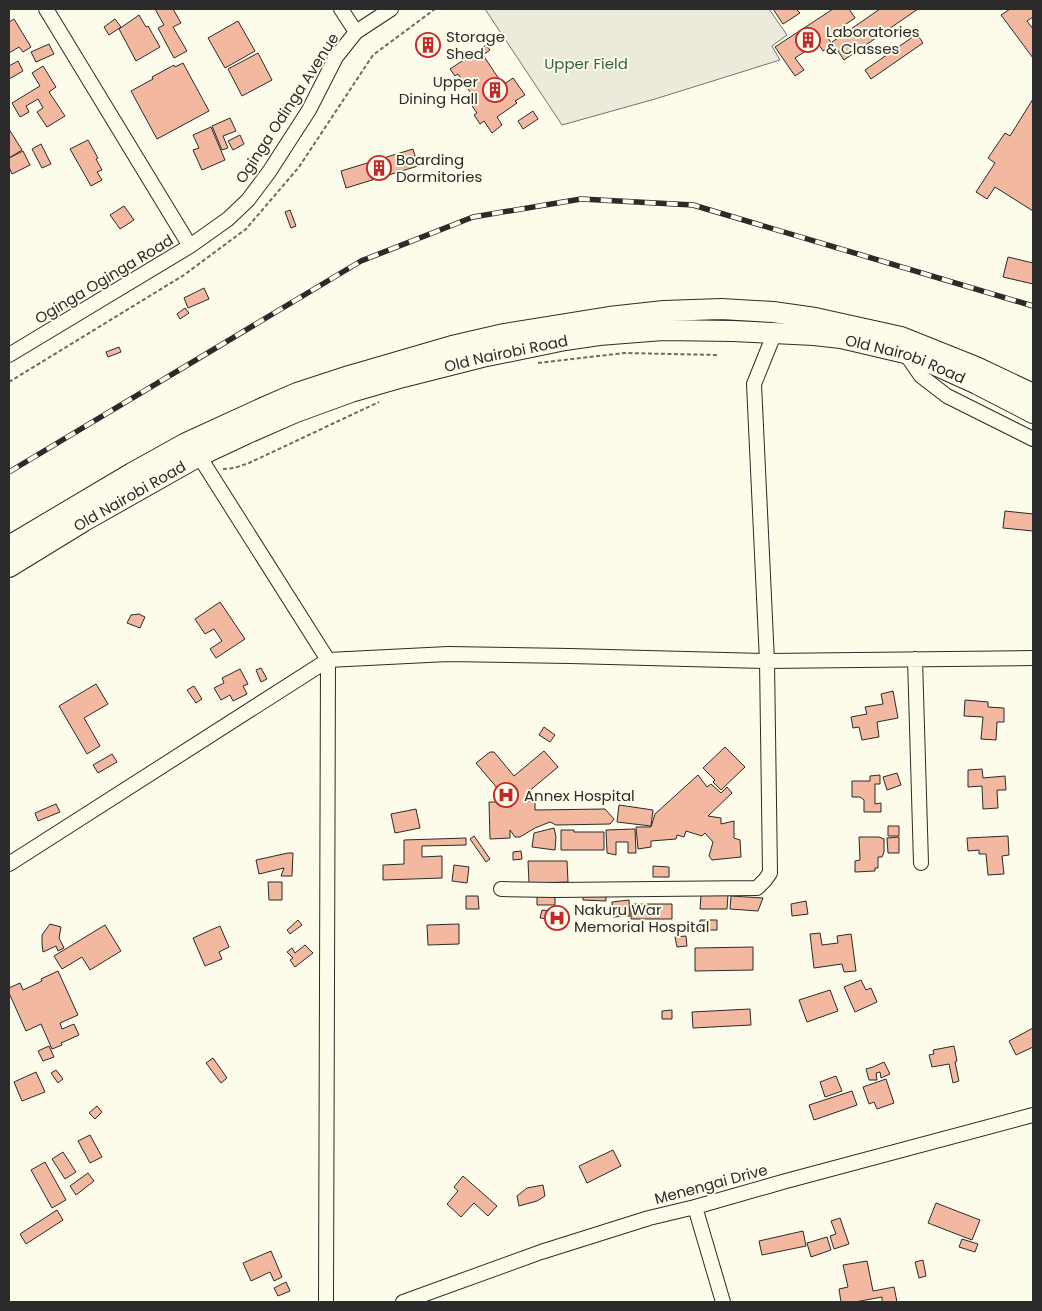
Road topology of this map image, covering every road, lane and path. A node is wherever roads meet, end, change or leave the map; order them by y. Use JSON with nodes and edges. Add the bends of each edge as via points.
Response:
{"nodes":[{"id":1,"x":46,"y":9,"type":"edge"},
{"id":2,"x":341,"y":9,"type":"edge"},
{"id":3,"x":391,"y":9,"type":"edge"},
{"id":4,"x":356,"y":32,"type":"junction"},
{"id":5,"x":190,"y":246,"type":"junction"},
{"id":6,"x":775,"y":332,"type":"junction"},
{"id":7,"x":906,"y":353,"type":"junction"},
{"id":8,"x":9,"y":355,"type":"edge"},
{"id":9,"x":718,"y":355,"type":"dead end"},
{"id":10,"x":532,"y":364,"type":"dead end"},
{"id":11,"x":1033,"y":394,"type":"edge"},
{"id":12,"x":381,"y":401,"type":"dead end"},
{"id":13,"x":1033,"y":413,"type":"edge"},
{"id":14,"x":1033,"y":439,"type":"edge"},
{"id":15,"x":199,"y":456,"type":"junction"},
{"id":16,"x":221,"y":470,"type":"dead end"},
{"id":17,"x":9,"y":546,"type":"edge"},
{"id":18,"x":9,"y":566,"type":"edge"},
{"id":19,"x":1033,"y":658,"type":"edge"},
{"id":20,"x":915,"y":659,"type":"junction"},
{"id":21,"x":328,"y":660,"type":"junction"},
{"id":22,"x":767,"y":661,"type":"junction"},
{"id":23,"x":921,"y":863,"type":"dead end"},
{"id":24,"x":9,"y":864,"type":"edge"},
{"id":25,"x":500,"y":888,"type":"dead end"},
{"id":26,"x":1033,"y":1115,"type":"edge"},
{"id":27,"x":695,"y":1207,"type":"junction"},
{"id":28,"x":326,"y":1302,"type":"edge"},
{"id":29,"x":403,"y":1302,"type":"edge"},
{"id":30,"x":723,"y":1302,"type":"edge"}],
"edges":[{"from":1,"to":5,"type":"street"},
{"from":2,"to":4,"type":"street"},
{"from":3,"to":4,"type":"street","name":"Oginga Odinga Avenue"},
{"from":4,"to":5,"type":"street","name":"Oginga Odinga Avenue","via":[[336,57],[308,110],[248,200]]},
{"from":5,"to":8,"type":"street","name":"Oginga Oginga Road"},
{"from":6,"to":7,"type":"highway","name":"Old Nairobi Road","via":[[841,338]]},
{"from":6,"to":15,"type":"highway","name":"Old Nairobi Road","via":[[725,330],[599,334],[482,357],[351,392],[296,412]]},
{"from":6,"to":22,"type":"street","via":[[754,384]]},
{"from":7,"to":13,"type":"highway","name":"Old Nairobi Road"},
{"from":7,"to":14,"type":"street","via":[[921,376],[948,396]]},
{"from":9,"to":10,"type":"path","via":[[625,353]]},
{"from":11,"to":17,"type":"highway","name":"Old Nairobi Road","via":[[900,337],[815,318],[722,308],[609,317],[452,346],[297,393],[186,443]]},
{"from":12,"to":16,"type":"path","via":[[249,463]]},
{"from":15,"to":18,"type":"highway","name":"Old Nairobi Road"},
{"from":15,"to":21,"type":"street"},
{"from":19,"to":20,"type":"street"},
{"from":20,"to":22,"type":"street"},
{"from":20,"to":23,"type":"street"},
{"from":21,"to":22,"type":"street","via":[[448,654]]},
{"from":21,"to":24,"type":"street"},
{"from":21,"to":28,"type":"street"},
{"from":22,"to":25,"type":"street","via":[[770,873],[757,888]]},
{"from":26,"to":27,"type":"street","name":"Menengai Drive"},
{"from":27,"to":29,"type":"street","name":"Menengai Drive","via":[[541,1252]]},
{"from":27,"to":30,"type":"street"}]}
